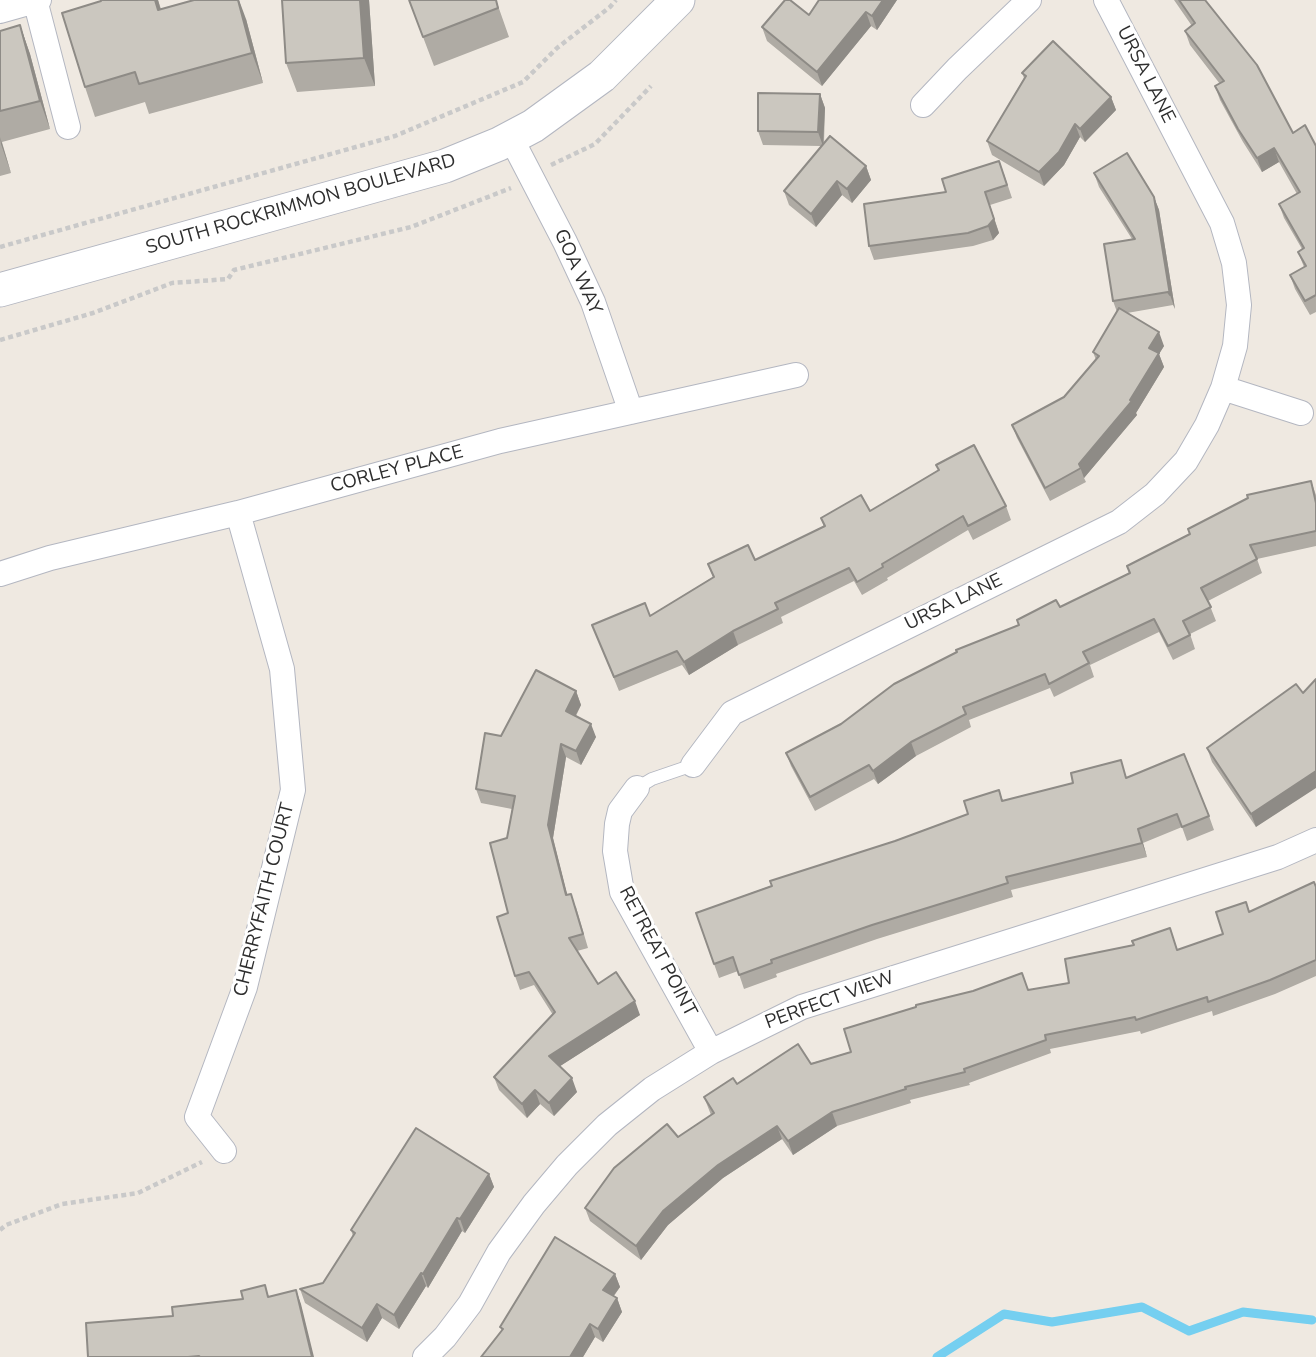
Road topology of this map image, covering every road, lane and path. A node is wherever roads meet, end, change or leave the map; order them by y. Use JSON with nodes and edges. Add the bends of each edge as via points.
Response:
{"nodes":[{"id":1,"x":36,"y":0,"type":"edge"},
{"id":2,"x":615,"y":0,"type":"edge"},
{"id":3,"x":678,"y":0,"type":"edge"},
{"id":4,"x":1030,"y":0,"type":"edge"},
{"id":5,"x":1106,"y":0,"type":"edge"},
{"id":6,"x":0,"y":11,"type":"edge"},
{"id":7,"x":651,"y":86,"type":"dead end"},
{"id":8,"x":923,"y":105,"type":"dead end"},
{"id":9,"x":68,"y":127,"type":"dead end"},
{"id":10,"x":511,"y":138,"type":"junction"},
{"id":11,"x":531,"y":176,"type":"junction"},
{"id":12,"x":0,"y":247,"type":"edge"},
{"id":13,"x":0,"y":290,"type":"edge"},
{"id":14,"x":0,"y":340,"type":"edge"},
{"id":15,"x":796,"y":375,"type":"dead end"},
{"id":16,"x":1223,"y":388,"type":"junction"},
{"id":17,"x":631,"y":412,"type":"junction"},
{"id":18,"x":1301,"y":412,"type":"dead end"},
{"id":19,"x":239,"y":513,"type":"junction"},
{"id":20,"x":0,"y":574,"type":"edge"},
{"id":21,"x":693,"y":765,"type":"joint"},
{"id":22,"x":644,"y":784,"type":"joint"},
{"id":23,"x":1316,"y":841,"type":"edge"},
{"id":24,"x":711,"y":1052,"type":"junction"},
{"id":25,"x":224,"y":1151,"type":"joint"},
{"id":26,"x":0,"y":1230,"type":"edge"},
{"id":27,"x":425,"y":1357,"type":"edge"}],
"edges":[{"from":1,"to":6,"type":"street"},
{"from":1,"to":9,"type":"street"},
{"from":2,"to":12,"type":"path","via":[[523,82],[395,136]]},
{"from":3,"to":10,"type":"main road","name":"SOUTH ROCKRIMMON BOULEVARD","via":[[602,76]]},
{"from":4,"to":8,"type":"street"},
{"from":5,"to":16,"type":"street","name":"URSA LANE","via":[[1222,223],[1234,263],[1239,305],[1235,346]]},
{"from":7,"to":11,"type":"path","via":[[595,144]]},
{"from":10,"to":11,"type":"street","name":"GOA WAY"},
{"from":10,"to":13,"type":"main road","name":"SOUTH ROCKRIMMON BOULEVARD","via":[[445,166]]},
{"from":11,"to":14,"type":"path","via":[[525,183],[411,227],[234,270],[228,279],[172,283],[93,313]]},
{"from":11,"to":17,"type":"street","name":"GOA WAY","via":[[593,302]]},
{"from":15,"to":17,"type":"street","name":"CORLEY PLACE"},
{"from":16,"to":18,"type":"street"},
{"from":16,"to":21,"type":"street","name":"URSA LANE","via":[[1186,461],[1155,494],[1119,522],[732,713]]},
{"from":17,"to":19,"type":"street","name":"CORLEY PLACE","via":[[500,441]]},
{"from":19,"to":20,"type":"street","name":"CORLEY PLACE"},
{"from":19,"to":25,"type":"street","name":"CHERRYFAITH COURT","via":[[282,668],[293,790],[245,987],[197,1117]]},
{"from":21,"to":22,"type":"lane","name":"URSA LANE"},
{"from":22,"to":24,"type":"street","name":"RETREAT POINT","via":[[624,805],[617,824],[615,851],[622,892]]},
{"from":23,"to":24,"type":"street","name":"PERFECT VIEW","via":[[1278,858],[802,1007]]},
{"from":24,"to":27,"type":"street","name":"PERFECT VIEW","via":[[652,1089],[567,1165],[499,1252],[470,1304]]},
{"from":25,"to":26,"type":"path","via":[[138,1193],[62,1204]]}]}
